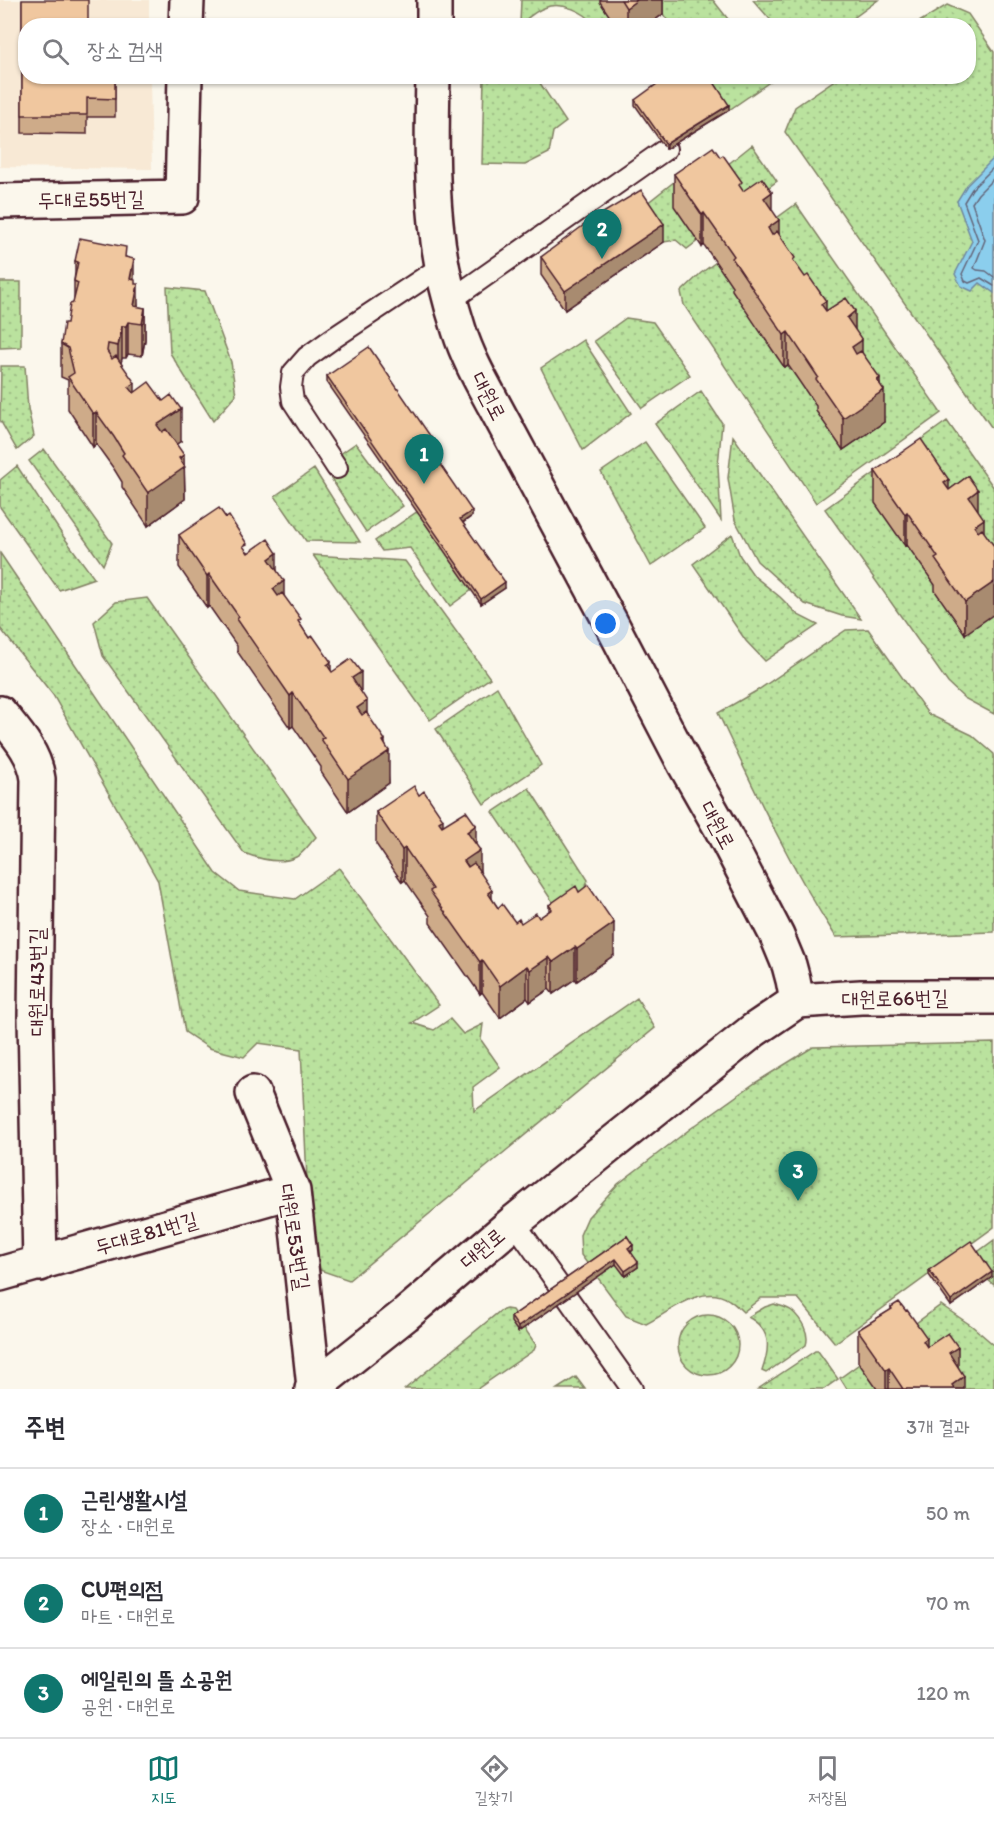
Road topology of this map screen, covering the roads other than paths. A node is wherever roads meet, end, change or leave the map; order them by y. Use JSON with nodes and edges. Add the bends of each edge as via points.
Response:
{"nodes":[{"id":1,"x":187,"y":0,"type":"edge"},
{"id":2,"x":434,"y":0,"type":"edge"},
{"id":3,"x":186,"y":18,"type":"edge"},
{"id":4,"x":434,"y":18,"type":"edge"},
{"id":5,"x":185,"y":84,"type":"edge"},
{"id":6,"x":433,"y":84,"type":"edge"},
{"id":7,"x":666,"y":149,"type":"edge"},
{"id":8,"x":0,"y":201,"type":"edge"},
{"id":9,"x":442,"y":266,"type":"junction"},
{"id":10,"x":451,"y":300,"type":"junction"},
{"id":11,"x":336,"y":468,"type":"dead end"},
{"id":12,"x":0,"y":713,"type":"edge"},
{"id":13,"x":994,"y":997,"type":"edge"},
{"id":14,"x":797,"y":1001,"type":"junction"},
{"id":15,"x":253,"y":1093,"type":"dead end"},
{"id":16,"x":293,"y":1191,"type":"junction"},
{"id":17,"x":514,"y":1222,"type":"junction"},
{"id":18,"x":40,"y":1264,"type":"junction"},
{"id":19,"x":0,"y":1274,"type":"edge"},
{"id":20,"x":313,"y":1388,"type":"edge"},
{"id":21,"x":632,"y":1389,"type":"edge"}],
"edges":[{"from":1,"to":3,"type":"street"},
{"from":2,"to":4,"type":"street"},
{"from":5,"to":8,"type":"street","name":"두대로55번길","via":[[182,197]]},
{"from":6,"to":9,"type":"street","name":"대원로","via":[[434,195]]},
{"from":7,"to":10,"type":"lane"},
{"from":9,"to":10,"type":"street","name":"대원로"},
{"from":9,"to":11,"type":"lane","via":[[332,339],[293,373],[293,401]]},
{"from":10,"to":14,"type":"street","name":"대원로","via":[[476,370],[777,936]]},
{"from":12,"to":18,"type":"street","name":"대원로43번길","via":[[30,753],[38,779],[35,1028]]},
{"from":13,"to":14,"type":"street","name":"대원로66번길"},
{"from":14,"to":17,"type":"street","name":"대원로","via":[[754,1030]]},
{"from":15,"to":16,"type":"street","name":"대원로53번길"},
{"from":16,"to":18,"type":"street","name":"두대로81번길"},
{"from":16,"to":20,"type":"street","name":"대원로53번길"},
{"from":17,"to":20,"type":"street","name":"대원로"},
{"from":17,"to":21,"type":"lane"},
{"from":18,"to":19,"type":"street","name":"두대로81번길"}]}
